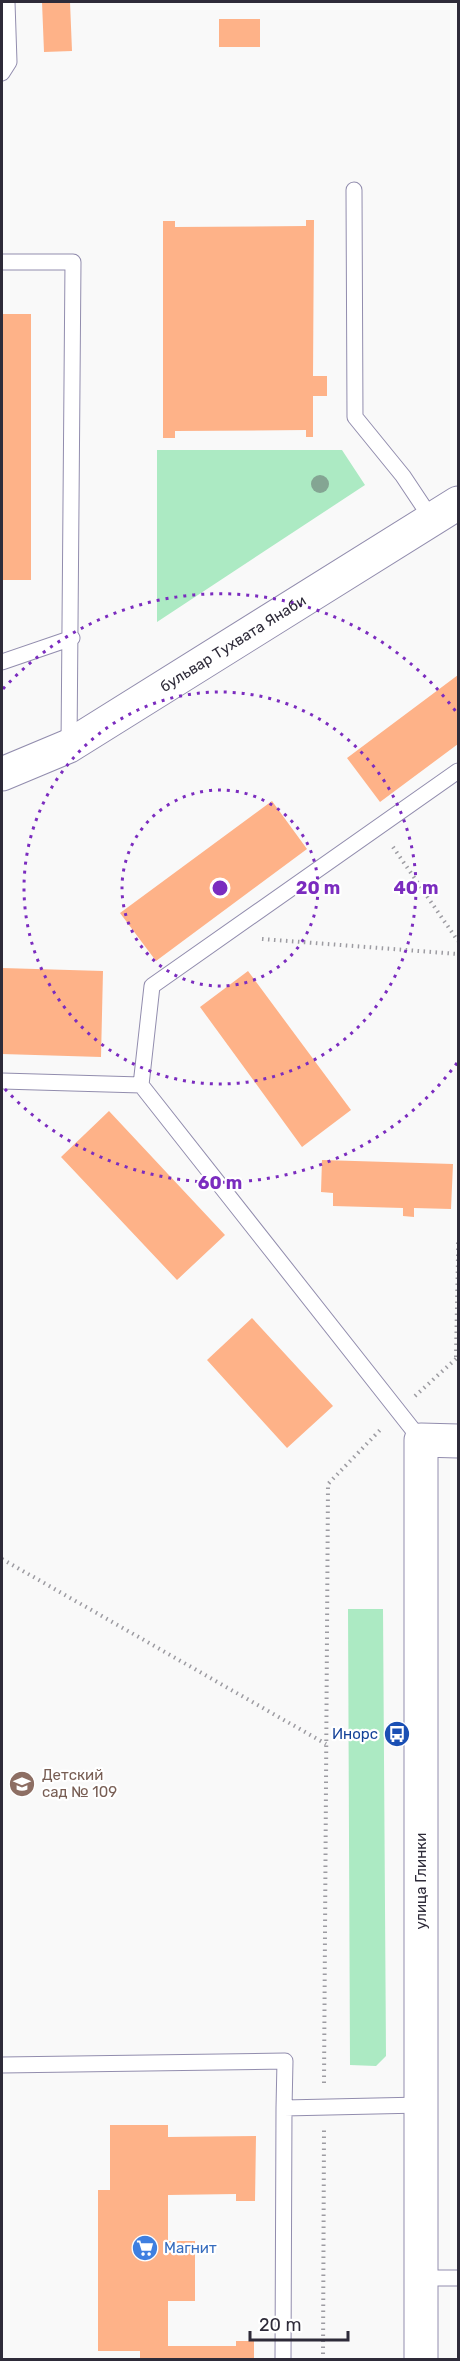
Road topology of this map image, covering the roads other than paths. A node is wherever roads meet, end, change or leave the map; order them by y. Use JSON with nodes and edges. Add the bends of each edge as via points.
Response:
{"nodes":[{"id":1,"x":7,"y":2,"type":"edge"},
{"id":2,"x":2,"y":73,"type":"edge"},
{"id":3,"x":354,"y":190,"type":"dead end"},
{"id":4,"x":2,"y":262,"type":"edge"},
{"id":5,"x":446,"y":512,"type":"edge"},
{"id":6,"x":72,"y":638,"type":"junction"},
{"id":7,"x":2,"y":662,"type":"edge"},
{"id":8,"x":69,"y":746,"type":"junction"},
{"id":9,"x":459,"y":771,"type":"edge"},
{"id":10,"x":2,"y":774,"type":"edge"},
{"id":11,"x":2,"y":1081,"type":"edge"},
{"id":12,"x":141,"y":1085,"type":"junction"},
{"id":13,"x":421,"y":1440,"type":"junction"},
{"id":14,"x":459,"y":1441,"type":"edge"},
{"id":15,"x":2,"y":2065,"type":"edge"},
{"id":16,"x":421,"y":2105,"type":"junction"},
{"id":17,"x":284,"y":2108,"type":"junction"},
{"id":18,"x":421,"y":2278,"type":"junction"},
{"id":19,"x":459,"y":2278,"type":"edge"},
{"id":20,"x":283,"y":2360,"type":"edge"},
{"id":21,"x":421,"y":2360,"type":"edge"}],
"edges":[{"from":1,"to":2,"type":"lane","via":[[9,62]]},
{"from":3,"to":5,"type":"lane","via":[[355,417]]},
{"from":4,"to":6,"type":"lane","via":[[73,262]]},
{"from":5,"to":8,"type":"street","name":"бульвар Тухвата Янаби"},
{"from":6,"to":7,"type":"lane"},
{"from":6,"to":8,"type":"lane"},
{"from":8,"to":10,"type":"street","name":"бульвар Тухвата Янаби"},
{"from":9,"to":12,"type":"lane","via":[[152,986]]},
{"from":11,"to":12,"type":"lane"},
{"from":12,"to":13,"type":"lane"},
{"from":13,"to":14,"type":"street"},
{"from":13,"to":16,"type":"street","name":"улица Глинки"},
{"from":15,"to":17,"type":"lane","via":[[285,2061]]},
{"from":16,"to":17,"type":"lane"},
{"from":16,"to":18,"type":"street","name":"улица Глинки"},
{"from":17,"to":20,"type":"lane"},
{"from":18,"to":19,"type":"lane"},
{"from":18,"to":21,"type":"street","name":"улица Глинки"}]}
